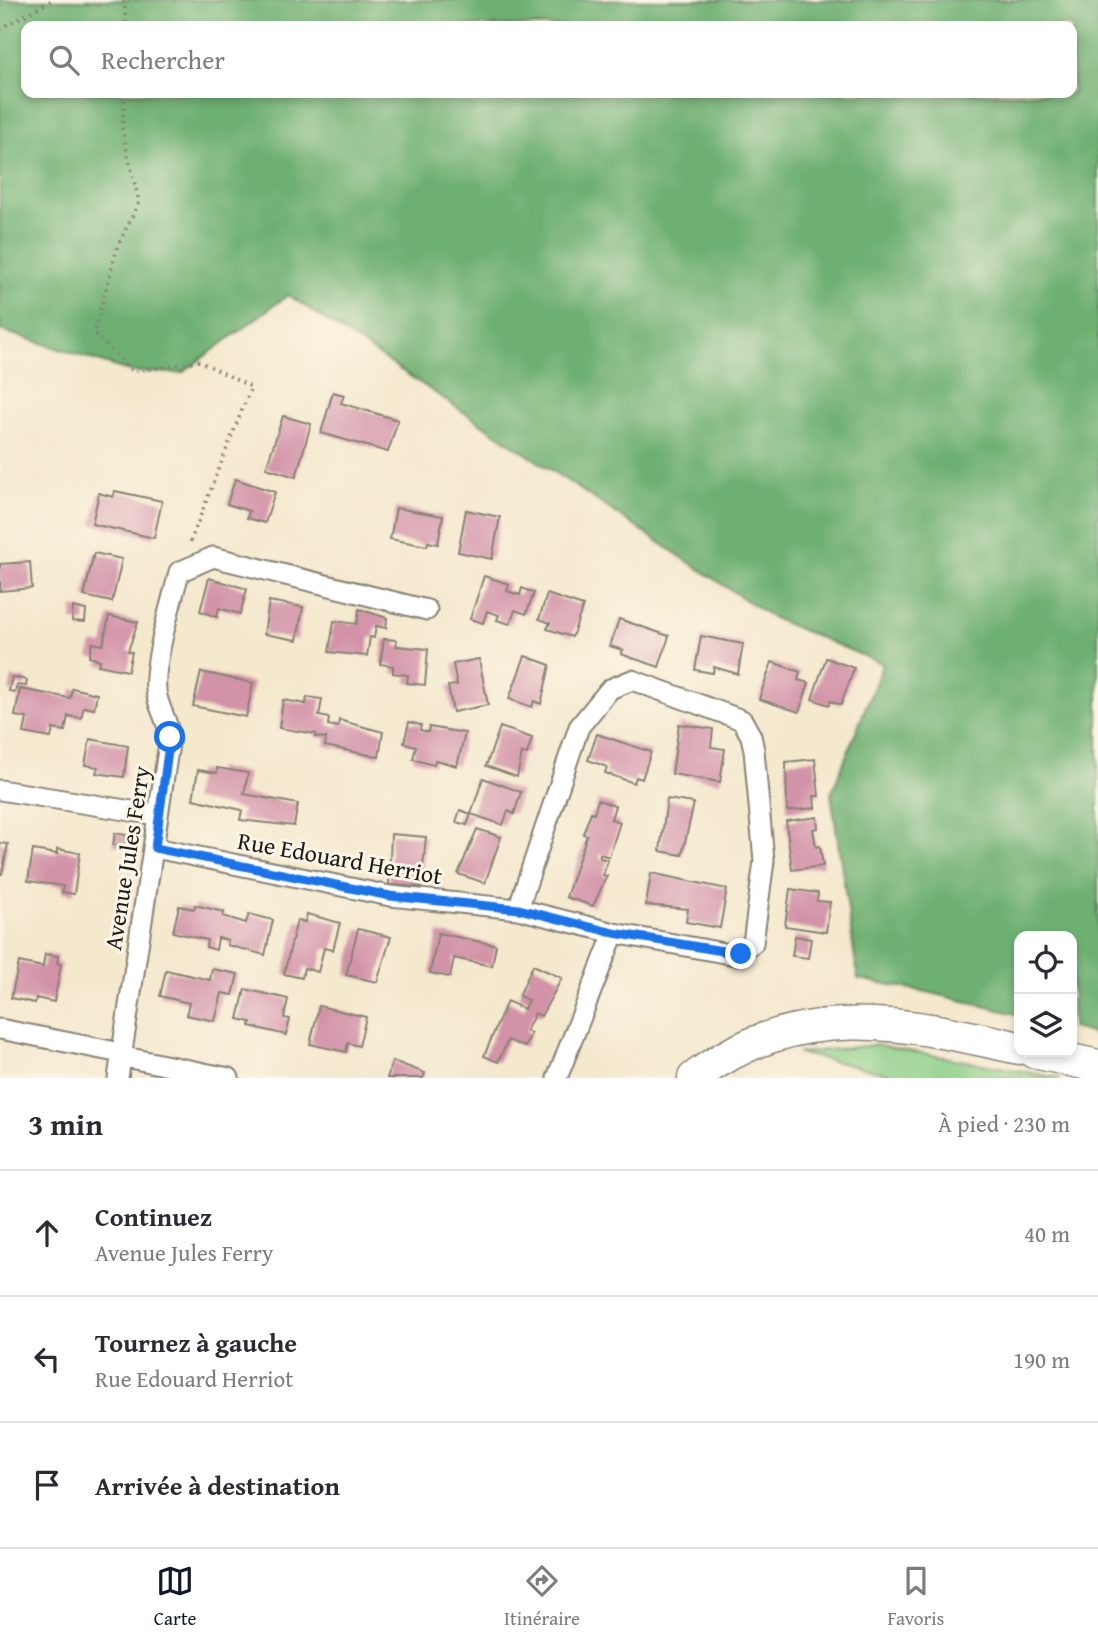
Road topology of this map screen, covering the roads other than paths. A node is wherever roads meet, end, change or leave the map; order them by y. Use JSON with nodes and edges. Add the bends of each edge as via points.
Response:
{"nodes":[{"id":1,"x":427,"y":610,"type":"dead end"},
{"id":2,"x":0,"y":790,"type":"edge"},
{"id":3,"x":158,"y":815,"type":"junction"},
{"id":4,"x":155,"y":848,"type":"junction"},
{"id":5,"x":519,"y":909,"type":"junction"},
{"id":6,"x":614,"y":933,"type":"junction"},
{"id":7,"x":0,"y":1029,"type":"edge"},
{"id":8,"x":1014,"y":1047,"type":"edge"},
{"id":9,"x":121,"y":1054,"type":"junction"},
{"id":10,"x":1057,"y":1057,"type":"edge"},
{"id":11,"x":1098,"y":1066,"type":"edge"},
{"id":12,"x":118,"y":1078,"type":"edge"},
{"id":13,"x":229,"y":1078,"type":"edge"},
{"id":14,"x":557,"y":1078,"type":"edge"},
{"id":15,"x":694,"y":1078,"type":"edge"}],
"edges":[{"from":1,"to":3,"type":"street","name":"Avenue Jules Ferry","via":[[213,557],[179,572],[155,680],[170,737]]},
{"from":2,"to":3,"type":"street"},
{"from":3,"to":4,"type":"street","name":"Avenue Jules Ferry"},
{"from":4,"to":5,"type":"street","name":"Rue Edouard Herriot","via":[[390,896]]},
{"from":4,"to":9,"type":"street","name":"Avenue Jules Ferry"},
{"from":5,"to":6,"type":"street","name":"Rue Edouard Herriot"},
{"from":5,"to":6,"type":"street","name":"Rue Edouard Herriot","via":[[579,727],[610,689],[632,680],[742,720],[754,750],[764,861],[753,943],[741,954]]},
{"from":6,"to":14,"type":"street"},
{"from":7,"to":9,"type":"street"},
{"from":8,"to":15,"type":"main road","via":[[900,1025],[815,1024],[761,1040]]},
{"from":9,"to":12,"type":"street","name":"Avenue Jules Ferry"},
{"from":9,"to":13,"type":"street"},
{"from":10,"to":11,"type":"main road"}]}
